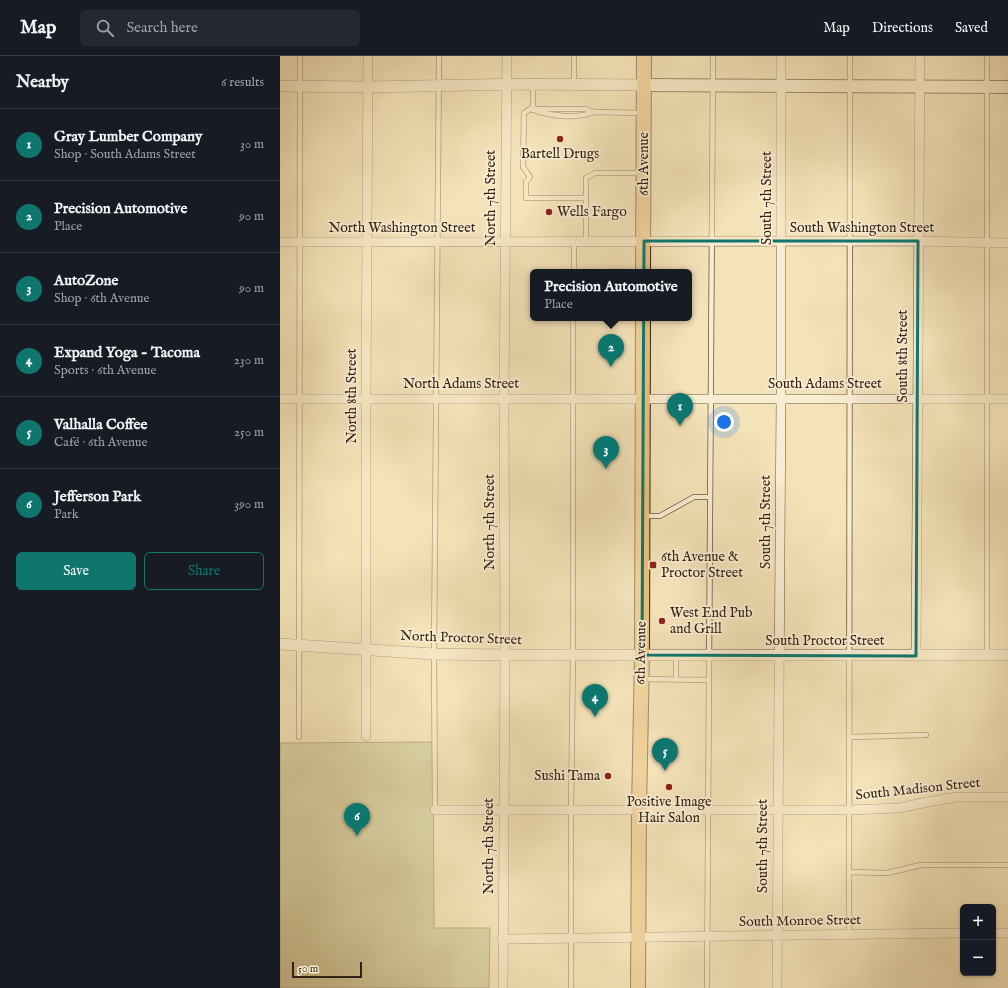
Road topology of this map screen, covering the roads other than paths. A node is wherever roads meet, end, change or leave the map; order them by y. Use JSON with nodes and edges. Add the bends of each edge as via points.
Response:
{"nodes":[{"id":1,"x":300,"y":56,"type":"edge"},
{"id":2,"x":368,"y":56,"type":"edge"},
{"id":3,"x":439,"y":56,"type":"edge"},
{"id":4,"x":507,"y":56,"type":"edge"},
{"id":5,"x":574,"y":56,"type":"edge"},
{"id":6,"x":644,"y":56,"type":"edge"},
{"id":7,"x":713,"y":56,"type":"edge"},
{"id":8,"x":781,"y":56,"type":"edge"},
{"id":9,"x":850,"y":56,"type":"edge"},
{"id":10,"x":920,"y":56,"type":"edge"},
{"id":11,"x":988,"y":56,"type":"edge"},
{"id":12,"x":507,"y":84,"type":"junction"},
{"id":13,"x":533,"y":85,"type":"junction"},
{"id":14,"x":574,"y":85,"type":"junction"},
{"id":15,"x":644,"y":85,"type":"junction"},
{"id":16,"x":713,"y":85,"type":"junction"},
{"id":17,"x":780,"y":85,"type":"junction"},
{"id":18,"x":280,"y":86,"type":"edge"},
{"id":19,"x":300,"y":86,"type":"junction"},
{"id":20,"x":439,"y":86,"type":"junction"},
{"id":21,"x":849,"y":86,"type":"junction"},
{"id":22,"x":919,"y":86,"type":"junction"},
{"id":23,"x":987,"y":86,"type":"junction"},
{"id":24,"x":368,"y":87,"type":"junction"},
{"id":25,"x":1008,"y":87,"type":"edge"},
{"id":26,"x":533,"y":110,"type":"junction"},
{"id":27,"x":644,"y":113,"type":"junction"},
{"id":28,"x":644,"y":172,"type":"junction"},
{"id":29,"x":586,"y":198,"type":"junction"},
{"id":30,"x":781,"y":241,"type":"junction"},
{"id":31,"x":850,"y":241,"type":"junction"},
{"id":32,"x":918,"y":241,"type":"junction"},
{"id":33,"x":280,"y":242,"type":"edge"},
{"id":34,"x":300,"y":242,"type":"junction"},
{"id":35,"x":367,"y":242,"type":"junction"},
{"id":36,"x":438,"y":242,"type":"junction"},
{"id":37,"x":505,"y":242,"type":"junction"},
{"id":38,"x":574,"y":242,"type":"junction"},
{"id":39,"x":586,"y":242,"type":"junction"},
{"id":40,"x":644,"y":242,"type":"junction"},
{"id":41,"x":712,"y":242,"type":"junction"},
{"id":42,"x":987,"y":243,"type":"junction"},
{"id":43,"x":1008,"y":243,"type":"edge"},
{"id":44,"x":574,"y":269,"type":"edge"},
{"id":45,"x":643,"y":269,"type":"edge"},
{"id":46,"x":573,"y":321,"type":"edge"},
{"id":47,"x":643,"y":321,"type":"edge"},
{"id":48,"x":366,"y":398,"type":"junction"},
{"id":49,"x":437,"y":398,"type":"junction"},
{"id":50,"x":504,"y":398,"type":"junction"},
{"id":51,"x":573,"y":398,"type":"junction"},
{"id":52,"x":643,"y":398,"type":"junction"},
{"id":53,"x":711,"y":398,"type":"junction"},
{"id":54,"x":781,"y":398,"type":"junction"},
{"id":55,"x":849,"y":398,"type":"junction"},
{"id":56,"x":917,"y":398,"type":"junction"},
{"id":57,"x":987,"y":398,"type":"junction"},
{"id":58,"x":280,"y":399,"type":"edge"},
{"id":59,"x":300,"y":399,"type":"junction"},
{"id":60,"x":1008,"y":399,"type":"edge"},
{"id":61,"x":710,"y":497,"type":"junction"},
{"id":62,"x":642,"y":516,"type":"junction"},
{"id":63,"x":280,"y":644,"type":"edge"},
{"id":64,"x":299,"y":644,"type":"junction"},
{"id":65,"x":366,"y":649,"type":"junction"},
{"id":66,"x":434,"y":654,"type":"junction"},
{"id":67,"x":504,"y":655,"type":"junction"},
{"id":68,"x":573,"y":655,"type":"junction"},
{"id":69,"x":642,"y":655,"type":"junction"},
{"id":70,"x":676,"y":655,"type":"junction"},
{"id":71,"x":709,"y":655,"type":"junction"},
{"id":72,"x":987,"y":655,"type":"junction"},
{"id":73,"x":1008,"y":655,"type":"edge"},
{"id":74,"x":780,"y":656,"type":"junction"},
{"id":75,"x":849,"y":656,"type":"junction"},
{"id":76,"x":916,"y":656,"type":"junction"},
{"id":77,"x":641,"y":679,"type":"junction"},
{"id":78,"x":676,"y":679,"type":"junction"},
{"id":79,"x":709,"y":680,"type":"junction"},
{"id":80,"x":926,"y":735,"type":"dead end"},
{"id":81,"x":366,"y":736,"type":"dead end"},
{"id":82,"x":299,"y":737,"type":"dead end"},
{"id":83,"x":849,"y":737,"type":"junction"},
{"id":84,"x":1008,"y":797,"type":"edge"},
{"id":85,"x":777,"y":809,"type":"junction"},
{"id":86,"x":435,"y":810,"type":"joint"},
{"id":87,"x":503,"y":810,"type":"junction"},
{"id":88,"x":571,"y":810,"type":"junction"},
{"id":89,"x":639,"y":810,"type":"junction"},
{"id":90,"x":707,"y":810,"type":"junction"},
{"id":91,"x":849,"y":810,"type":"junction"},
{"id":92,"x":1008,"y":865,"type":"edge"},
{"id":93,"x":849,"y":872,"type":"junction"},
{"id":94,"x":849,"y":933,"type":"junction"},
{"id":95,"x":960,"y":933,"type":"edge"},
{"id":96,"x":996,"y":933,"type":"edge"},
{"id":97,"x":1008,"y":933,"type":"edge"},
{"id":98,"x":777,"y":935,"type":"junction"},
{"id":99,"x":707,"y":936,"type":"junction"},
{"id":100,"x":571,"y":938,"type":"junction"},
{"id":101,"x":638,"y":938,"type":"junction"},
{"id":102,"x":502,"y":939,"type":"junction"},
{"id":103,"x":503,"y":988,"type":"edge"},
{"id":104,"x":571,"y":988,"type":"edge"},
{"id":105,"x":638,"y":988,"type":"edge"},
{"id":106,"x":707,"y":988,"type":"edge"},
{"id":107,"x":777,"y":988,"type":"edge"}],
"edges":[{"from":1,"to":19,"type":"lane"},
{"from":2,"to":24,"type":"street","name":"North 8th Street"},
{"from":3,"to":20,"type":"lane"},
{"from":4,"to":12,"type":"street","name":"North 7th Street"},
{"from":5,"to":14,"type":"lane"},
{"from":6,"to":15,"type":"main road","name":"6th Avenue"},
{"from":7,"to":16,"type":"lane"},
{"from":8,"to":17,"type":"street","name":"South 7th Street"},
{"from":9,"to":21,"type":"lane"},
{"from":10,"to":22,"type":"street","name":"South 8th Street"},
{"from":11,"to":23,"type":"lane"},
{"from":12,"to":13,"type":"street"},
{"from":12,"to":20,"type":"street"},
{"from":12,"to":37,"type":"street","name":"North 7th Street"},
{"from":13,"to":14,"type":"street"},
{"from":13,"to":26,"type":"lane"},
{"from":14,"to":15,"type":"street"},
{"from":15,"to":16,"type":"main road"},
{"from":15,"to":27,"type":"main road","name":"6th Avenue"},
{"from":16,"to":17,"type":"main road"},
{"from":16,"to":41,"type":"lane"},
{"from":17,"to":21,"type":"main road"},
{"from":17,"to":30,"type":"street","name":"South 7th Street"},
{"from":18,"to":19,"type":"street"},
{"from":19,"to":24,"type":"street"},
{"from":19,"to":34,"type":"lane"},
{"from":20,"to":24,"type":"street"},
{"from":20,"to":36,"type":"lane"},
{"from":21,"to":22,"type":"main road"},
{"from":21,"to":31,"type":"lane"},
{"from":22,"to":23,"type":"main road"},
{"from":22,"to":32,"type":"street","name":"South 8th Street"},
{"from":23,"to":25,"type":"main road"},
{"from":23,"to":42,"type":"lane"},
{"from":24,"to":35,"type":"street","name":"North 8th Street"},
{"from":26,"to":27,"type":"lane","via":[[550,115],[585,115],[594,112]]},
{"from":26,"to":29,"type":"lane","via":[[524,113],[523,167],[530,177],[526,182],[526,198]]},
{"from":27,"to":28,"type":"main road","name":"6th Avenue"},
{"from":28,"to":29,"type":"lane","via":[[595,173],[586,178]]},
{"from":28,"to":40,"type":"main road","name":"6th Avenue"},
{"from":29,"to":39,"type":"lane"},
{"from":30,"to":31,"type":"street","name":"South Washington Street"},
{"from":30,"to":41,"type":"street","name":"South Washington Street"},
{"from":30,"to":54,"type":"street","name":"South 7th Street"},
{"from":31,"to":32,"type":"street","name":"South Washington Street"},
{"from":31,"to":55,"type":"lane"},
{"from":32,"to":42,"type":"street","name":"South Washington Street"},
{"from":32,"to":56,"type":"street","name":"South 8th Street"},
{"from":33,"to":34,"type":"street","name":"North Washington Street"},
{"from":34,"to":35,"type":"street","name":"North Washington Street"},
{"from":34,"to":59,"type":"lane"},
{"from":35,"to":36,"type":"street","name":"North Washington Street"},
{"from":35,"to":48,"type":"street","name":"North 8th Street"},
{"from":36,"to":37,"type":"street","name":"North Washington Street"},
{"from":36,"to":49,"type":"lane"},
{"from":37,"to":38,"type":"street","name":"North Washington Street"},
{"from":37,"to":50,"type":"street","name":"North 7th Street"},
{"from":38,"to":39,"type":"street","name":"North Washington Street"},
{"from":38,"to":44,"type":"lane"},
{"from":39,"to":40,"type":"street","name":"North Washington Street"},
{"from":40,"to":41,"type":"street","name":"South Washington Street"},
{"from":40,"to":45,"type":"main road","name":"6th Avenue"},
{"from":41,"to":53,"type":"lane"},
{"from":42,"to":43,"type":"street","name":"South Washington Street"},
{"from":42,"to":57,"type":"lane"},
{"from":46,"to":51,"type":"lane"},
{"from":47,"to":52,"type":"main road","name":"6th Avenue"},
{"from":48,"to":49,"type":"street","name":"North Adams Street"},
{"from":48,"to":59,"type":"street","name":"North Adams Street"},
{"from":48,"to":65,"type":"street","name":"North 8th Street"},
{"from":49,"to":50,"type":"street","name":"North Adams Street"},
{"from":49,"to":66,"type":"lane"},
{"from":50,"to":51,"type":"street","name":"North Adams Street"},
{"from":50,"to":67,"type":"street","name":"North 7th Street"},
{"from":51,"to":52,"type":"street","name":"North Adams Street"},
{"from":51,"to":68,"type":"lane"},
{"from":52,"to":53,"type":"street","name":"South Adams Street"},
{"from":52,"to":62,"type":"main road","name":"6th Avenue"},
{"from":53,"to":54,"type":"street","name":"South Adams Street"},
{"from":53,"to":61,"type":"lane"},
{"from":54,"to":55,"type":"street","name":"South Adams Street"},
{"from":54,"to":74,"type":"street","name":"South 7th Street"},
{"from":55,"to":56,"type":"street","name":"South Adams Street"},
{"from":55,"to":75,"type":"lane"},
{"from":56,"to":57,"type":"street","name":"South Adams Street"},
{"from":56,"to":76,"type":"street","name":"South 8th Street"},
{"from":57,"to":60,"type":"street","name":"South Adams Street"},
{"from":57,"to":72,"type":"lane"},
{"from":58,"to":59,"type":"street","name":"North Adams Street"},
{"from":59,"to":64,"type":"lane"},
{"from":61,"to":62,"type":"lane","via":[[694,497],[660,516]]},
{"from":61,"to":71,"type":"lane"},
{"from":62,"to":69,"type":"main road","name":"6th Avenue"},
{"from":63,"to":64,"type":"street","name":"North Proctor Street"},
{"from":64,"to":65,"type":"street","name":"North Proctor Street"},
{"from":64,"to":82,"type":"lane"},
{"from":65,"to":66,"type":"street","name":"North Proctor Street"},
{"from":65,"to":81,"type":"street","name":"North 8th Street"},
{"from":66,"to":67,"type":"street","name":"North Proctor Street"},
{"from":66,"to":86,"type":"lane"},
{"from":67,"to":68,"type":"street","name":"North Proctor Street"},
{"from":67,"to":87,"type":"street","name":"North 7th Street"},
{"from":68,"to":69,"type":"street","name":"North Proctor Street"},
{"from":68,"to":88,"type":"lane"},
{"from":69,"to":70,"type":"street","name":"South Proctor Street"},
{"from":69,"to":77,"type":"main road","name":"6th Avenue"},
{"from":70,"to":71,"type":"street","name":"South Proctor Street"},
{"from":70,"to":78,"type":"lane"},
{"from":71,"to":74,"type":"street","name":"South Proctor Street"},
{"from":71,"to":79,"type":"lane"},
{"from":72,"to":73,"type":"street","name":"South Proctor Street"},
{"from":72,"to":76,"type":"street","name":"South Proctor Street"},
{"from":74,"to":75,"type":"street","name":"South Proctor Street"},
{"from":74,"to":85,"type":"street","name":"South 7th Street"},
{"from":75,"to":76,"type":"street","name":"South Proctor Street"},
{"from":75,"to":83,"type":"lane"},
{"from":77,"to":78,"type":"lane"},
{"from":77,"to":89,"type":"main road","name":"6th Avenue"},
{"from":78,"to":79,"type":"lane"},
{"from":79,"to":90,"type":"lane"},
{"from":80,"to":83,"type":"lane"},
{"from":83,"to":91,"type":"lane"},
{"from":84,"to":91,"type":"street","name":"South Madison Street","via":[[957,797],[900,808]]},
{"from":85,"to":90,"type":"street","name":"South Madison Street"},
{"from":85,"to":91,"type":"street","name":"South Madison Street"},
{"from":85,"to":98,"type":"street","name":"South 7th Street"},
{"from":86,"to":87,"type":"street","name":"South Madison Street"},
{"from":87,"to":88,"type":"street","name":"South Madison Street"},
{"from":87,"to":102,"type":"street","name":"North 7th Street"},
{"from":88,"to":89,"type":"street","name":"South Madison Street"},
{"from":88,"to":100,"type":"lane"},
{"from":89,"to":90,"type":"street","name":"South Madison Street"},
{"from":89,"to":101,"type":"main road","name":"6th Avenue"},
{"from":90,"to":99,"type":"lane"},
{"from":91,"to":93,"type":"lane"},
{"from":92,"to":93,"type":"lane","via":[[921,865],[887,873]]},
{"from":93,"to":94,"type":"lane"},
{"from":94,"to":95,"type":"street","name":"South Monroe Street"},
{"from":94,"to":98,"type":"street","name":"South Monroe Street"},
{"from":96,"to":97,"type":"street"},
{"from":98,"to":99,"type":"street","name":"South Monroe Street"},
{"from":98,"to":107,"type":"street","name":"South 7th Street"},
{"from":99,"to":101,"type":"street","name":"South Monroe Street"},
{"from":99,"to":106,"type":"lane"},
{"from":100,"to":101,"type":"street","name":"South Monroe Street"},
{"from":100,"to":102,"type":"street","name":"South Monroe Street"},
{"from":100,"to":104,"type":"lane"},
{"from":101,"to":105,"type":"main road","name":"6th Avenue"},
{"from":102,"to":103,"type":"street","name":"North 7th Street"}]}
